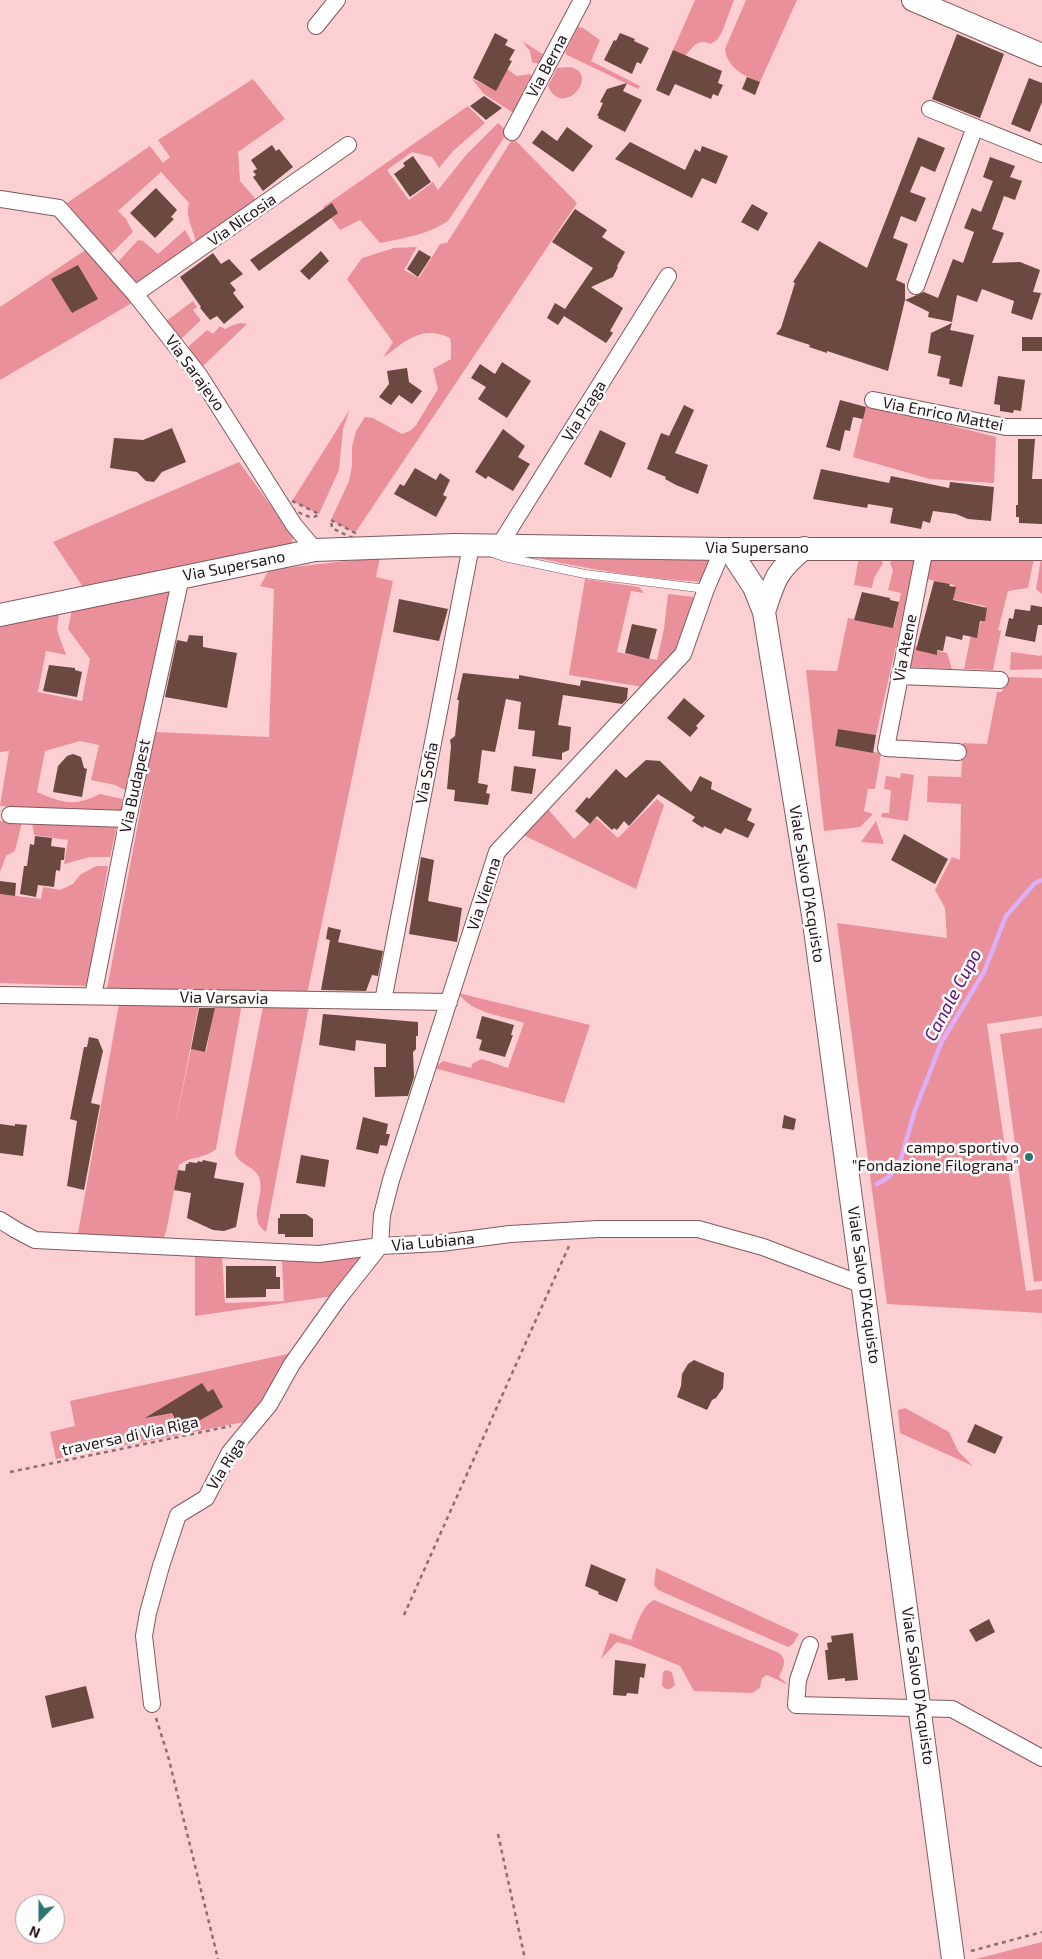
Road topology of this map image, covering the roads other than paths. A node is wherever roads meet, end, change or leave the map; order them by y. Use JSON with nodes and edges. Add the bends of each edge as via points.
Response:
{"nodes":[{"id":1,"x":337,"y":0,"type":"edge"},
{"id":2,"x":582,"y":0,"type":"edge"},
{"id":3,"x":913,"y":0,"type":"edge"},
{"id":4,"x":316,"y":26,"type":"dead end"},
{"id":5,"x":1042,"y":55,"type":"edge"},
{"id":6,"x":930,"y":109,"type":"dead end"},
{"id":7,"x":976,"y":127,"type":"junction"},
{"id":8,"x":512,"y":132,"type":"dead end"},
{"id":9,"x":348,"y":145,"type":"dead end"},
{"id":10,"x":1042,"y":154,"type":"edge"},
{"id":11,"x":0,"y":199,"type":"edge"},
{"id":12,"x":668,"y":276,"type":"dead end"},
{"id":13,"x":916,"y":286,"type":"dead end"},
{"id":14,"x":135,"y":294,"type":"junction"},
{"id":15,"x":873,"y":400,"type":"dead end"},
{"id":16,"x":1042,"y":427,"type":"edge"},
{"id":17,"x":471,"y":546,"type":"junction"},
{"id":18,"x":499,"y":546,"type":"junction"},
{"id":19,"x":804,"y":548,"type":"junction"},
{"id":20,"x":925,"y":548,"type":"junction"},
{"id":21,"x":726,"y":549,"type":"junction"},
{"id":22,"x":1042,"y":549,"type":"edge"},
{"id":23,"x":315,"y":550,"type":"junction"},
{"id":24,"x":181,"y":577,"type":"junction"},
{"id":25,"x":706,"y":589,"type":"junction"},
{"id":26,"x":764,"y":612,"type":"junction"},
{"id":27,"x":0,"y":615,"type":"edge"},
{"id":28,"x":899,"y":676,"type":"junction"},
{"id":29,"x":1000,"y":680,"type":"dead end"},
{"id":30,"x":958,"y":752,"type":"dead end"},
{"id":31,"x":10,"y":815,"type":"dead end"},
{"id":32,"x":128,"y":819,"type":"junction"},
{"id":33,"x":0,"y":995,"type":"edge"},
{"id":34,"x":93,"y":996,"type":"junction"},
{"id":35,"x":383,"y":1001,"type":"junction"},
{"id":36,"x":449,"y":1002,"type":"junction"},
{"id":37,"x":0,"y":1220,"type":"edge"},
{"id":38,"x":380,"y":1246,"type":"junction"},
{"id":39,"x":863,"y":1285,"type":"junction"},
{"id":40,"x":810,"y":1645,"type":"dead end"},
{"id":41,"x":152,"y":1704,"type":"road end"},
{"id":42,"x":921,"y":1708,"type":"junction"},
{"id":43,"x":1042,"y":1758,"type":"edge"},
{"id":44,"x":953,"y":1957,"type":"edge"}],
"edges":[{"from":1,"to":4,"type":"street"},
{"from":2,"to":8,"type":"street","name":"Via Berna"},
{"from":3,"to":5,"type":"street"},
{"from":6,"to":7,"type":"street"},
{"from":7,"to":10,"type":"street"},
{"from":7,"to":13,"type":"street"},
{"from":9,"to":14,"type":"street","name":"Via Nicosia"},
{"from":11,"to":14,"type":"street","name":"Via Sarajevo","via":[[59,208]]},
{"from":12,"to":18,"type":"street","name":"Via Praga"},
{"from":14,"to":23,"type":"street","name":"Via Sarajevo","via":[[199,375],[294,524]]},
{"from":15,"to":16,"type":"street","name":"Via Enrico Mattei","via":[[1006,427]]},
{"from":17,"to":18,"type":"street","name":"Via Supersano"},
{"from":17,"to":23,"type":"street","name":"Via Supersano"},
{"from":17,"to":25,"type":"lane","name":"Via Supersano","via":[[504,558],[585,574]]},
{"from":17,"to":35,"type":"street","name":"Via Sofia"},
{"from":18,"to":21,"type":"street","name":"Via Supersano"},
{"from":19,"to":20,"type":"street","name":"Via Supersano"},
{"from":19,"to":21,"type":"street","name":"Via Supersano"},
{"from":19,"to":26,"type":"street","name":"Viale Salvo D'Acquisto","via":[[776,576]]},
{"from":20,"to":22,"type":"street","name":"Via Supersano"},
{"from":20,"to":28,"type":"street","name":"Via Atene"},
{"from":21,"to":25,"type":"street","name":"Via Vienna"},
{"from":21,"to":26,"type":"street","name":"Viale Salvo D'Acquisto","via":[[754,587]]},
{"from":23,"to":24,"type":"street","name":"Via Supersano"},
{"from":24,"to":27,"type":"street","name":"Via Supersano"},
{"from":24,"to":32,"type":"street","name":"Via Budapest"},
{"from":25,"to":36,"type":"street","name":"Via Vienna","via":[[683,654],[497,852]]},
{"from":26,"to":39,"type":"street","name":"Viale Salvo D'Acquisto","via":[[813,915]]},
{"from":28,"to":29,"type":"street"},
{"from":28,"to":30,"type":"street","name":"Via Atene","via":[[886,748]]},
{"from":31,"to":32,"type":"street"},
{"from":32,"to":34,"type":"street","name":"Via Budapest"},
{"from":33,"to":34,"type":"street","name":"Via Varsavia"},
{"from":34,"to":35,"type":"street","name":"Via Varsavia"},
{"from":35,"to":36,"type":"street","name":"Via Varsavia"},
{"from":36,"to":38,"type":"street","name":"Via Vienna","via":[[391,1180],[382,1215]]},
{"from":37,"to":38,"type":"street","name":"Via Lubiana","via":[[36,1240],[319,1254]]},
{"from":38,"to":39,"type":"street","name":"Via Lubiana","via":[[576,1230],[698,1229],[763,1247]]},
{"from":38,"to":41,"type":"street","name":"Via Riga","via":[[292,1364],[269,1405],[230,1452],[206,1498],[178,1515],[144,1636]]},
{"from":39,"to":42,"type":"street","name":"Viale Salvo D'Acquisto"},
{"from":40,"to":42,"type":"street","via":[[798,1680],[796,1705]]},
{"from":42,"to":43,"type":"street","via":[[952,1710]]},
{"from":42,"to":44,"type":"street","name":"Viale Salvo D'Acquisto"}]}
